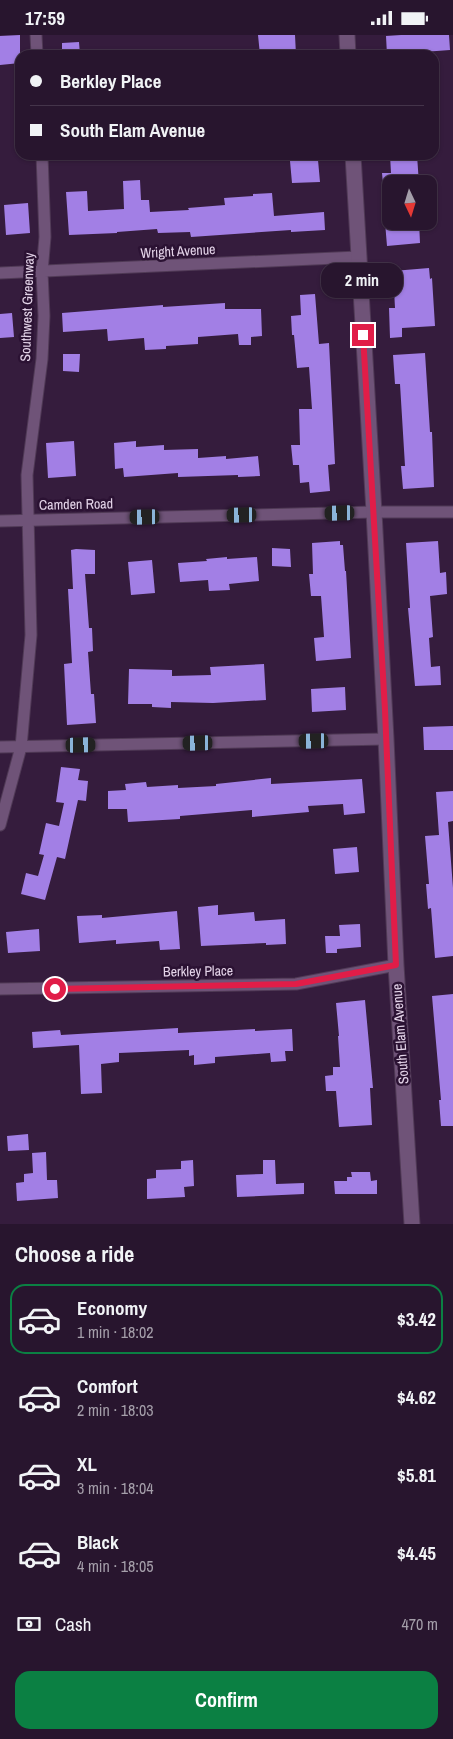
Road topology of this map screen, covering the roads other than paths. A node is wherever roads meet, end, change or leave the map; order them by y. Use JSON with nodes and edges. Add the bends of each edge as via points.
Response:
{"nodes":[{"id":1,"x":36,"y":35,"type":"edge"},
{"id":2,"x":347,"y":35,"type":"edge"},
{"id":3,"x":37,"y":50,"type":"edge"},
{"id":4,"x":348,"y":50,"type":"edge"},
{"id":5,"x":42,"y":160,"type":"edge"},
{"id":6,"x":353,"y":160,"type":"edge"},
{"id":7,"x":358,"y":257,"type":"junction"},
{"id":8,"x":42,"y":272,"type":"junction"},
{"id":9,"x":0,"y":273,"type":"edge"},
{"id":10,"x":374,"y":512,"type":"junction"},
{"id":11,"x":453,"y":512,"type":"edge"},
{"id":12,"x":28,"y":520,"type":"junction"},
{"id":13,"x":0,"y":521,"type":"edge"},
{"id":14,"x":386,"y":739,"type":"junction"},
{"id":15,"x":0,"y":747,"type":"edge"},
{"id":16,"x":21,"y":747,"type":"junction"},
{"id":17,"x":0,"y":825,"type":"edge"},
{"id":18,"x":396,"y":965,"type":"junction"},
{"id":19,"x":0,"y":989,"type":"edge"},
{"id":20,"x":412,"y":1224,"type":"edge"}],
"edges":[{"from":1,"to":3,"type":"street"},
{"from":2,"to":4,"type":"street"},
{"from":5,"to":8,"type":"street","name":"Southwest Greenway","via":[[46,237]]},
{"from":6,"to":7,"type":"street","name":"South Elam Avenue"},
{"from":7,"to":8,"type":"street","name":"Wright Avenue"},
{"from":7,"to":10,"type":"street","name":"South Elam Avenue"},
{"from":8,"to":9,"type":"street","name":"Wright Avenue"},
{"from":8,"to":12,"type":"street","name":"Southwest Greenway","via":[[42,359],[27,475]]},
{"from":10,"to":11,"type":"street","name":"Camden Road"},
{"from":10,"to":12,"type":"street","name":"Camden Road"},
{"from":10,"to":14,"type":"street","name":"South Elam Avenue"},
{"from":12,"to":13,"type":"street","name":"Camden Road"},
{"from":12,"to":16,"type":"street","name":"Southwest Greenway","via":[[31,635]]},
{"from":14,"to":16,"type":"street"},
{"from":14,"to":18,"type":"street","name":"South Elam Avenue"},
{"from":15,"to":16,"type":"street"},
{"from":16,"to":17,"type":"street","name":"Southwest Greenway"},
{"from":18,"to":19,"type":"street","name":"Berkley Place","via":[[296,984]]},
{"from":18,"to":20,"type":"street","name":"South Elam Avenue"}]}
